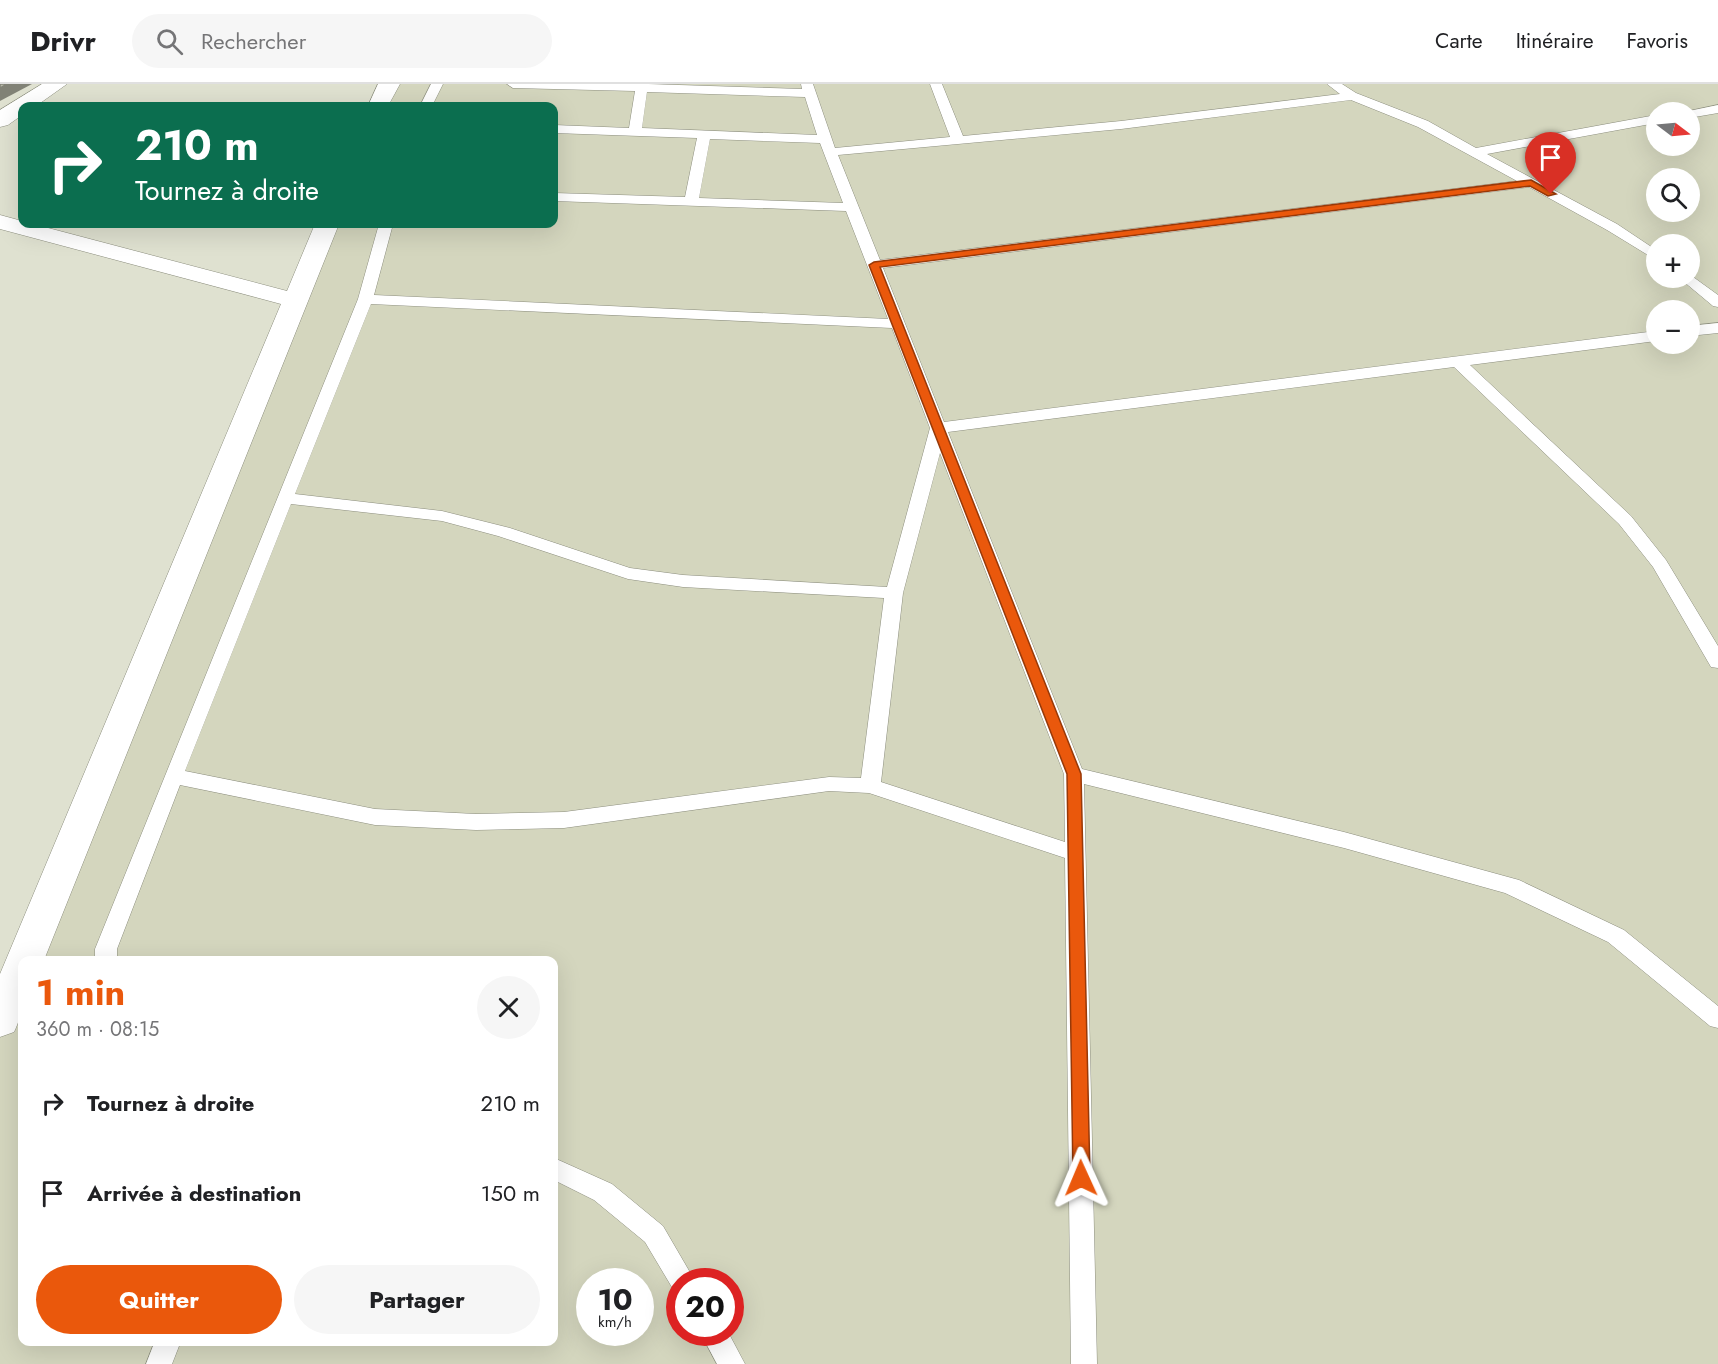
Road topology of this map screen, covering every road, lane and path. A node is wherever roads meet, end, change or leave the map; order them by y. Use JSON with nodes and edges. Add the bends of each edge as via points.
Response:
{"nodes":[{"id":1,"x":56,"y":84,"type":"edge"},
{"id":2,"x":389,"y":84,"type":"edge"},
{"id":3,"x":437,"y":84,"type":"edge"},
{"id":4,"x":513,"y":84,"type":"edge"},
{"id":5,"x":936,"y":84,"type":"edge"},
{"id":6,"x":1333,"y":84,"type":"edge"},
{"id":7,"x":642,"y":87,"type":"edge"},
{"id":8,"x":808,"y":89,"type":"edge"},
{"id":9,"x":1352,"y":96,"type":"junction"},
{"id":10,"x":28,"y":102,"type":"edge"},
{"id":11,"x":380,"y":102,"type":"edge"},
{"id":12,"x":428,"y":102,"type":"edge"},
{"id":13,"x":18,"y":108,"type":"edge"},
{"id":14,"x":1718,"y":108,"type":"edge"},
{"id":15,"x":1700,"y":112,"type":"edge"},
{"id":16,"x":0,"y":120,"type":"edge"},
{"id":17,"x":1646,"y":122,"type":"edge"},
{"id":18,"x":558,"y":129,"type":"edge"},
{"id":19,"x":635,"y":133,"type":"junction"},
{"id":20,"x":704,"y":135,"type":"junction"},
{"id":21,"x":958,"y":140,"type":"junction"},
{"id":22,"x":828,"y":146,"type":"junction"},
{"id":23,"x":1474,"y":152,"type":"junction"},
{"id":24,"x":1531,"y":183,"type":"junction"},
{"id":25,"x":558,"y":197,"type":"edge"},
{"id":26,"x":691,"y":201,"type":"junction"},
{"id":27,"x":852,"y":207,"type":"junction"},
{"id":28,"x":0,"y":222,"type":"edge"},
{"id":29,"x":18,"y":227,"type":"edge"},
{"id":30,"x":23,"y":228,"type":"edge"},
{"id":31,"x":325,"y":228,"type":"edge"},
{"id":32,"x":385,"y":228,"type":"edge"},
{"id":33,"x":1646,"y":249,"type":"edge"},
{"id":34,"x":874,"y":265,"type":"junction"},
{"id":35,"x":1700,"y":288,"type":"edge"},
{"id":36,"x":365,"y":298,"type":"junction"},
{"id":37,"x":294,"y":300,"type":"junction"},
{"id":38,"x":1718,"y":303,"type":"edge"},
{"id":39,"x":898,"y":324,"type":"junction"},
{"id":40,"x":1718,"y":328,"type":"edge"},
{"id":41,"x":1700,"y":330,"type":"edge"},
{"id":42,"x":1646,"y":337,"type":"edge"},
{"id":43,"x":1457,"y":361,"type":"junction"},
{"id":44,"x":938,"y":428,"type":"junction"},
{"id":45,"x":286,"y":498,"type":"junction"},
{"id":46,"x":894,"y":594,"type":"junction"},
{"id":47,"x":1718,"y":662,"type":"edge"},
{"id":48,"x":1074,"y":774,"type":"junction"},
{"id":49,"x":173,"y":776,"type":"junction"},
{"id":50,"x":870,"y":786,"type":"junction"},
{"id":51,"x":1076,"y":854,"type":"junction"},
{"id":52,"x":27,"y":956,"type":"edge"},
{"id":53,"x":106,"y":956,"type":"edge"},
{"id":54,"x":18,"y":976,"type":"edge"},
{"id":55,"x":1718,"y":1019,"type":"edge"},
{"id":56,"x":0,"y":1021,"type":"edge"},
{"id":57,"x":558,"y":1171,"type":"edge"},
{"id":58,"x":674,"y":1268,"type":"edge"},
{"id":59,"x":166,"y":1346,"type":"edge"},
{"id":60,"x":721,"y":1346,"type":"edge"},
{"id":61,"x":159,"y":1364,"type":"edge"},
{"id":62,"x":732,"y":1364,"type":"edge"},
{"id":63,"x":1084,"y":1364,"type":"edge"}],
"edges":[{"from":1,"to":10,"type":"street"},
{"from":2,"to":11,"type":"street"},
{"from":3,"to":12,"type":"lane"},
{"from":4,"to":7,"type":"lane"},
{"from":5,"to":21,"type":"lane"},
{"from":6,"to":9,"type":"lane"},
{"from":7,"to":8,"type":"lane"},
{"from":7,"to":19,"type":"lane"},
{"from":8,"to":22,"type":"lane"},
{"from":9,"to":21,"type":"lane","via":[[1121,125]]},
{"from":9,"to":23,"type":"lane","via":[[1423,124]]},
{"from":13,"to":16,"type":"street"},
{"from":14,"to":15,"type":"lane"},
{"from":17,"to":23,"type":"lane"},
{"from":18,"to":19,"type":"lane"},
{"from":19,"to":20,"type":"lane"},
{"from":20,"to":22,"type":"lane"},
{"from":20,"to":26,"type":"lane"},
{"from":21,"to":22,"type":"lane"},
{"from":22,"to":27,"type":"lane"},
{"from":23,"to":24,"type":"lane"},
{"from":24,"to":33,"type":"lane"},
{"from":24,"to":34,"type":"lane"},
{"from":25,"to":26,"type":"lane"},
{"from":26,"to":27,"type":"lane"},
{"from":27,"to":34,"type":"lane"},
{"from":28,"to":29,"type":"street"},
{"from":30,"to":37,"type":"street"},
{"from":31,"to":37,"type":"street"},
{"from":32,"to":36,"type":"lane"},
{"from":34,"to":39,"type":"lane"},
{"from":35,"to":38,"type":"lane"},
{"from":36,"to":39,"type":"lane"},
{"from":36,"to":45,"type":"lane"},
{"from":37,"to":52,"type":"street"},
{"from":39,"to":44,"type":"lane"},
{"from":40,"to":41,"type":"lane"},
{"from":42,"to":43,"type":"lane"},
{"from":43,"to":44,"type":"lane"},
{"from":43,"to":47,"type":"lane","via":[[1625,520],[1660,564]]},
{"from":44,"to":46,"type":"lane"},
{"from":44,"to":48,"type":"lane"},
{"from":45,"to":46,"type":"lane","via":[[442,516],[628,573],[683,581]]},
{"from":45,"to":49,"type":"lane"},
{"from":46,"to":50,"type":"lane"},
{"from":48,"to":51,"type":"lane"},
{"from":48,"to":55,"type":"lane","via":[[1344,840],[1511,886],[1616,936]]},
{"from":49,"to":50,"type":"lane","via":[[375,817],[476,822],[564,820],[830,784]]},
{"from":49,"to":53,"type":"lane"},
{"from":50,"to":51,"type":"lane"},
{"from":51,"to":63,"type":"lane"},
{"from":54,"to":56,"type":"street"},
{"from":57,"to":58,"type":"lane","via":[[603,1192],[654,1234]]},
{"from":59,"to":61,"type":"lane"},
{"from":60,"to":62,"type":"lane"}]}
